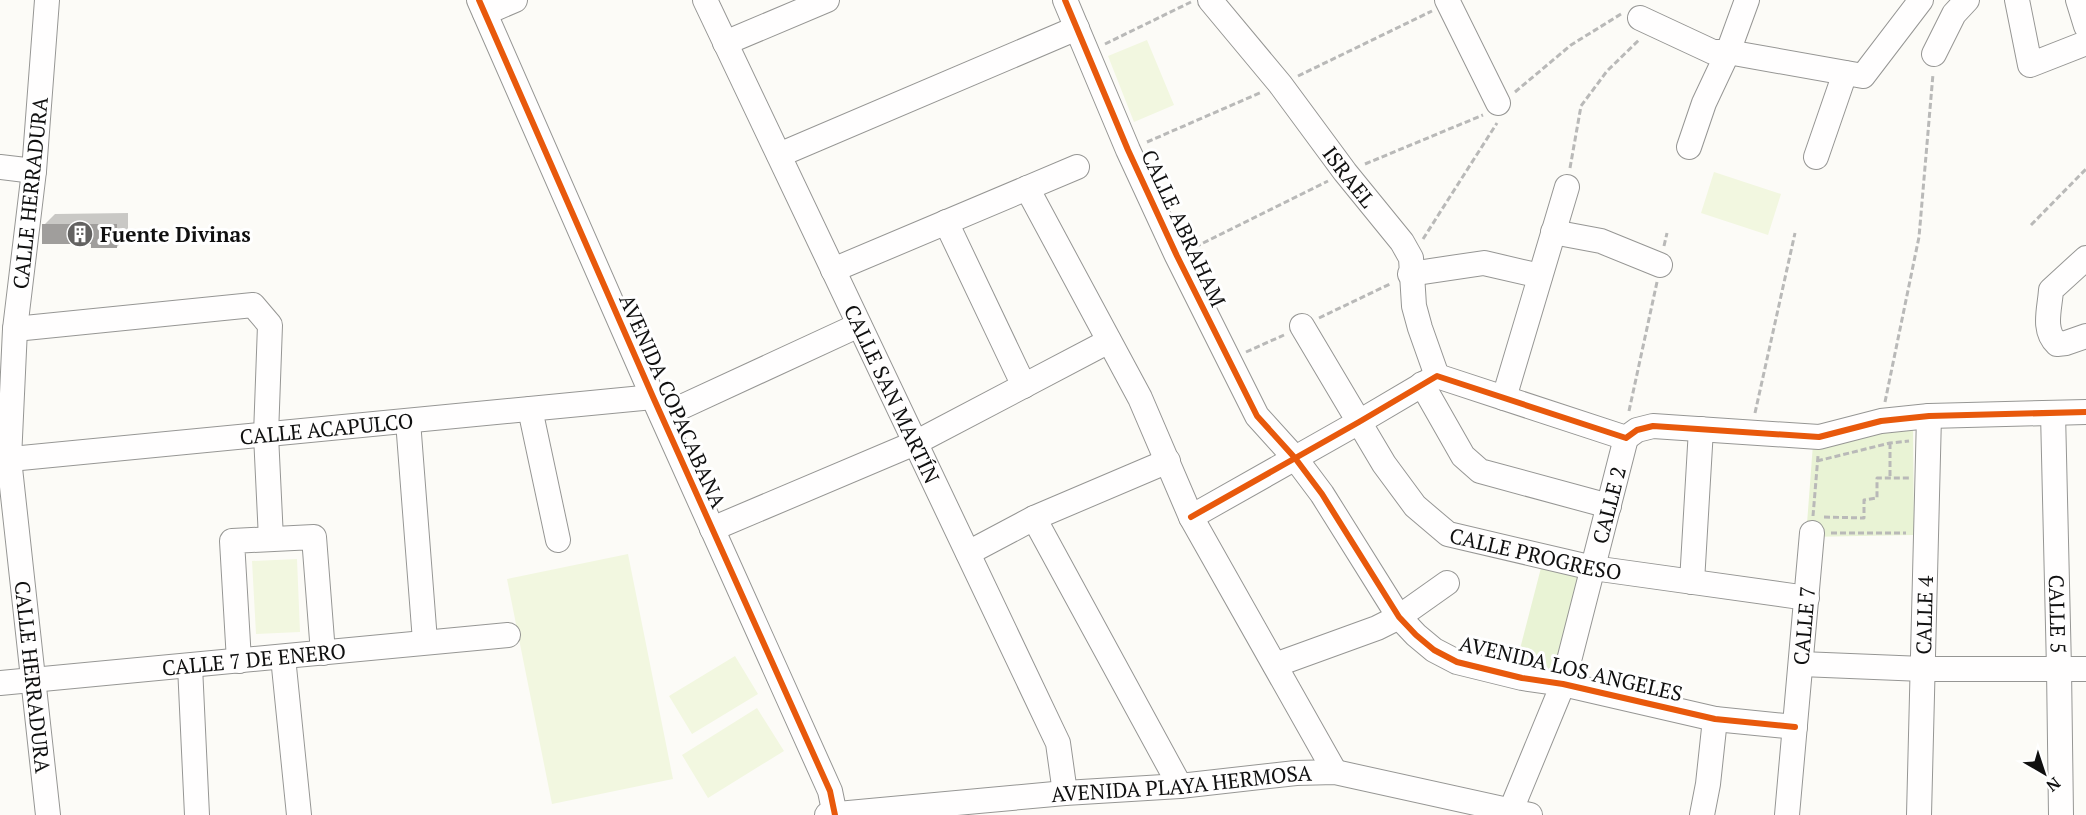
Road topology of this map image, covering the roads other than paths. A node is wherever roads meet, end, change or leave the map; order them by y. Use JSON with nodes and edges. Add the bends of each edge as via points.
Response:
{"nodes":[{"id":1,"x":47,"y":0,"type":"edge"},
{"id":2,"x":515,"y":0,"type":"edge"},
{"id":3,"x":705,"y":0,"type":"edge"},
{"id":4,"x":827,"y":0,"type":"edge"},
{"id":5,"x":1065,"y":0,"type":"edge"},
{"id":6,"x":1210,"y":0,"type":"edge"},
{"id":7,"x":1447,"y":0,"type":"edge"},
{"id":8,"x":1747,"y":0,"type":"edge"},
{"id":9,"x":1921,"y":0,"type":"edge"},
{"id":10,"x":1967,"y":0,"type":"edge"},
{"id":11,"x":2017,"y":0,"type":"edge"},
{"id":12,"x":2078,"y":0,"type":"edge"},
{"id":13,"x":482,"y":6,"type":"edge"},
{"id":14,"x":1647,"y":22,"type":"road end"},
{"id":15,"x":2086,"y":26,"type":"edge"},
{"id":16,"x":1077,"y":28,"type":"junction"},
{"id":17,"x":725,"y":43,"type":"junction"},
{"id":18,"x":2086,"y":43,"type":"edge"},
{"id":19,"x":1728,"y":52,"type":"junction"},
{"id":20,"x":1934,"y":54,"type":"road end"},
{"id":21,"x":1845,"y":73,"type":"junction"},
{"id":22,"x":1498,"y":103,"type":"dead end"},
{"id":23,"x":1689,"y":147,"type":"dead end"},
{"id":24,"x":779,"y":155,"type":"junction"},
{"id":25,"x":1816,"y":157,"type":"dead end"},
{"id":26,"x":0,"y":167,"type":"edge"},
{"id":27,"x":1077,"y":167,"type":"dead end"},
{"id":28,"x":34,"y":171,"type":"junction"},
{"id":29,"x":1567,"y":187,"type":"road end"},
{"id":30,"x":1027,"y":188,"type":"junction"},
{"id":31,"x":946,"y":222,"type":"junction"},
{"id":32,"x":1553,"y":232,"type":"junction"},
{"id":33,"x":2086,"y":258,"type":"edge"},
{"id":34,"x":1660,"y":265,"type":"road end"},
{"id":35,"x":833,"y":270,"type":"junction"},
{"id":36,"x":1410,"y":274,"type":"junction"},
{"id":37,"x":1540,"y":276,"type":"junction"},
{"id":38,"x":859,"y":325,"type":"junction"},
{"id":39,"x":1302,"y":326,"type":"dead end"},
{"id":40,"x":15,"y":329,"type":"junction"},
{"id":41,"x":2086,"y":336,"type":"edge"},
{"id":42,"x":1110,"y":341,"type":"junction"},
{"id":43,"x":1430,"y":380,"type":"junction"},
{"id":44,"x":1024,"y":386,"type":"junction"},
{"id":45,"x":1504,"y":398,"type":"junction"},
{"id":46,"x":658,"y":407,"type":"junction"},
{"id":47,"x":530,"y":409,"type":"junction"},
{"id":48,"x":2086,"y":412,"type":"edge"},
{"id":49,"x":2053,"y":413,"type":"junction"},
{"id":50,"x":1929,"y":416,"type":"junction"},
{"id":51,"x":408,"y":421,"type":"junction"},
{"id":52,"x":1359,"y":422,"type":"junction"},
{"id":53,"x":1701,"y":429,"type":"junction"},
{"id":54,"x":266,"y":435,"type":"junction"},
{"id":55,"x":1626,"y":438,"type":"junction"},
{"id":56,"x":915,"y":443,"type":"junction"},
{"id":57,"x":1294,"y":458,"type":"junction"},
{"id":58,"x":5,"y":460,"type":"edge"},
{"id":59,"x":1168,"y":461,"type":"junction"},
{"id":60,"x":1609,"y":506,"type":"junction"},
{"id":61,"x":1191,"y":517,"type":"junction"},
{"id":62,"x":1034,"y":518,"type":"junction"},
{"id":63,"x":1813,"y":525,"type":"road end"},
{"id":64,"x":712,"y":529,"type":"junction"},
{"id":65,"x":272,"y":539,"type":"junction"},
{"id":66,"x":558,"y":540,"type":"dead end"},
{"id":67,"x":968,"y":553,"type":"junction"},
{"id":68,"x":1593,"y":568,"type":"junction"},
{"id":69,"x":1692,"y":582,"type":"junction"},
{"id":70,"x":1448,"y":583,"type":"dead end"},
{"id":71,"x":1807,"y":598,"type":"junction"},
{"id":72,"x":1399,"y":617,"type":"junction"},
{"id":73,"x":508,"y":634,"type":"dead end"},
{"id":74,"x":425,"y":641,"type":"junction"},
{"id":75,"x":323,"y":653,"type":"junction"},
{"id":76,"x":283,"y":657,"type":"junction"},
{"id":77,"x":239,"y":661,"type":"junction"},
{"id":78,"x":1801,"y":664,"type":"junction"},
{"id":79,"x":1275,"y":665,"type":"junction"},
{"id":80,"x":190,"y":666,"type":"junction"},
{"id":81,"x":1923,"y":669,"type":"junction"},
{"id":82,"x":2059,"y":669,"type":"junction"},
{"id":83,"x":2086,"y":669,"type":"edge"},
{"id":84,"x":34,"y":680,"type":"junction"},
{"id":85,"x":0,"y":683,"type":"edge"},
{"id":86,"x":1563,"y":684,"type":"junction"},
{"id":87,"x":1715,"y":719,"type":"junction"},
{"id":88,"x":1795,"y":727,"type":"junction"},
{"id":89,"x":1335,"y":772,"type":"junction"},
{"id":90,"x":1180,"y":786,"type":"junction"},
{"id":91,"x":1065,"y":794,"type":"junction"},
{"id":92,"x":1521,"y":813,"type":"edge"},
{"id":93,"x":48,"y":815,"type":"edge"},
{"id":94,"x":197,"y":815,"type":"edge"},
{"id":95,"x":299,"y":815,"type":"edge"},
{"id":96,"x":832,"y":815,"type":"edge"},
{"id":97,"x":1701,"y":815,"type":"edge"},
{"id":98,"x":1787,"y":815,"type":"edge"},
{"id":99,"x":1919,"y":815,"type":"edge"},
{"id":100,"x":2061,"y":815,"type":"edge"}],
"edges":[{"from":1,"to":28,"type":"street","name":"CALLE HERRADURA"},
{"from":2,"to":13,"type":"street"},
{"from":3,"to":17,"type":"street","name":"CALLE SAN MARTÍN"},
{"from":4,"to":17,"type":"street"},
{"from":5,"to":16,"type":"street","name":"CALLE ABRAHAM"},
{"from":6,"to":36,"type":"street","name":"ISRAEL","via":[[1402,242],[1411,258]]},
{"from":7,"to":22,"type":"street"},
{"from":8,"to":19,"type":"street"},
{"from":9,"to":21,"type":"street","via":[[1863,76]]},
{"from":10,"to":20,"type":"street","via":[[1954,14]]},
{"from":11,"to":18,"type":"street","via":[[2030,65]]},
{"from":12,"to":15,"type":"street"},
{"from":13,"to":46,"type":"street","name":"AVENIDA COPACABANA"},
{"from":14,"to":19,"type":"street","via":[[1713,52]]},
{"from":16,"to":24,"type":"street"},
{"from":16,"to":57,"type":"street","name":"CALLE ABRAHAM","via":[[1133,160],[1228,361],[1257,416]]},
{"from":17,"to":24,"type":"street","name":"CALLE SAN MARTÍN"},
{"from":19,"to":21,"type":"street"},
{"from":19,"to":23,"type":"street"},
{"from":21,"to":25,"type":"street"},
{"from":24,"to":35,"type":"street","name":"CALLE SAN MARTÍN"},
{"from":26,"to":28,"type":"street"},
{"from":27,"to":30,"type":"street"},
{"from":28,"to":40,"type":"street","name":"CALLE HERRADURA"},
{"from":29,"to":32,"type":"street"},
{"from":30,"to":31,"type":"street"},
{"from":30,"to":42,"type":"street"},
{"from":31,"to":35,"type":"street"},
{"from":31,"to":44,"type":"street"},
{"from":32,"to":34,"type":"street","via":[[1601,241]]},
{"from":32,"to":37,"type":"street"},
{"from":33,"to":41,"type":"street","via":[[2051,290],[2048,329],[2057,344]]},
{"from":35,"to":38,"type":"street","name":"CALLE SAN MARTÍN"},
{"from":36,"to":37,"type":"street","via":[[1484,263]]},
{"from":36,"to":43,"type":"street","name":"ISRAEL"},
{"from":37,"to":45,"type":"street"},
{"from":38,"to":46,"type":"street","name":"CALLE ACAPULCO"},
{"from":38,"to":56,"type":"street","name":"CALLE SAN MARTÍN"},
{"from":39,"to":52,"type":"street","name":"CALLE PROGRESO"},
{"from":40,"to":54,"type":"street","via":[[254,305],[270,325]]},
{"from":40,"to":58,"type":"street","name":"CALLE HERRADURA"},
{"from":42,"to":44,"type":"street"},
{"from":42,"to":59,"type":"street"},
{"from":43,"to":45,"type":"street"},
{"from":43,"to":52,"type":"street"},
{"from":43,"to":60,"type":"street","name":"ISRAEL","via":[[1463,456],[1479,471]]},
{"from":44,"to":56,"type":"street"},
{"from":45,"to":55,"type":"street"},
{"from":46,"to":47,"type":"street","name":"CALLE ACAPULCO"},
{"from":46,"to":64,"type":"street","name":"AVENIDA COPACABANA"},
{"from":47,"to":51,"type":"street","name":"CALLE ACAPULCO"},
{"from":47,"to":66,"type":"street"},
{"from":48,"to":49,"type":"street"},
{"from":49,"to":50,"type":"street"},
{"from":49,"to":82,"type":"street","name":"CALLE 5"},
{"from":50,"to":53,"type":"street","via":[[1885,428],[1819,437]]},
{"from":50,"to":81,"type":"street","name":"CALLE 4"},
{"from":51,"to":54,"type":"street","name":"CALLE ACAPULCO"},
{"from":51,"to":74,"type":"street"},
{"from":52,"to":57,"type":"street"},
{"from":52,"to":68,"type":"street","name":"CALLE PROGRESO","via":[[1415,506],[1448,534]]},
{"from":53,"to":55,"type":"street","via":[[1653,426]]},
{"from":53,"to":69,"type":"street"},
{"from":54,"to":58,"type":"street","name":"CALLE ACAPULCO"},
{"from":54,"to":65,"type":"street"},
{"from":55,"to":60,"type":"street","name":"CALLE 2"},
{"from":56,"to":64,"type":"street"},
{"from":56,"to":67,"type":"street","name":"CALLE SAN MARTÍN"},
{"from":57,"to":61,"type":"street"},
{"from":57,"to":72,"type":"street","name":"AVENIDA LOS ANGELES","via":[[1322,494]]},
{"from":58,"to":84,"type":"street","name":"CALLE HERRADURA"},
{"from":59,"to":61,"type":"street"},
{"from":59,"to":62,"type":"street"},
{"from":60,"to":68,"type":"street","name":"CALLE 2"},
{"from":61,"to":79,"type":"street"},
{"from":62,"to":67,"type":"street"},
{"from":62,"to":90,"type":"street"},
{"from":63,"to":71,"type":"street","name":"CALLE 7"},
{"from":64,"to":96,"type":"street","name":"AVENIDA COPACABANA","via":[[830,791]]},
{"from":65,"to":75,"type":"street","via":[[314,537]]},
{"from":65,"to":77,"type":"street","via":[[232,541]]},
{"from":67,"to":91,"type":"street","name":"CALLE SAN MARTÍN","via":[[1058,743]]},
{"from":68,"to":69,"type":"street","name":"CALLE PROGRESO"},
{"from":68,"to":86,"type":"street","name":"CALLE 2"},
{"from":69,"to":71,"type":"street","name":"CALLE PROGRESO"},
{"from":70,"to":72,"type":"street"},
{"from":71,"to":78,"type":"street","name":"CALLE 7"},
{"from":72,"to":79,"type":"street"},
{"from":72,"to":86,"type":"street","name":"AVENIDA LOS ANGELES","via":[[1434,650],[1457,662]]},
{"from":73,"to":74,"type":"street","name":"CALLE 7 DE ENERO"},
{"from":74,"to":75,"type":"street","name":"CALLE 7 DE ENERO"},
{"from":75,"to":76,"type":"street","name":"CALLE 7 DE ENERO"},
{"from":76,"to":77,"type":"street","name":"CALLE 7 DE ENERO"},
{"from":76,"to":95,"type":"street"},
{"from":77,"to":80,"type":"street","name":"CALLE 7 DE ENERO"},
{"from":78,"to":81,"type":"street"},
{"from":78,"to":88,"type":"street","name":"CALLE 7"},
{"from":79,"to":89,"type":"street"},
{"from":80,"to":84,"type":"street","name":"CALLE 7 DE ENERO"},
{"from":80,"to":94,"type":"street"},
{"from":81,"to":82,"type":"street"},
{"from":81,"to":99,"type":"street","name":"CALLE 4"},
{"from":82,"to":83,"type":"street"},
{"from":82,"to":100,"type":"street","name":"CALLE 5"},
{"from":84,"to":85,"type":"street","name":"CALLE 7 DE ENERO"},
{"from":84,"to":93,"type":"street","name":"CALLE HERRADURA"},
{"from":86,"to":87,"type":"street","name":"AVENIDA LOS ANGELES"},
{"from":86,"to":92,"type":"street","name":"CALLE 2"},
{"from":87,"to":88,"type":"street","name":"AVENIDA LOS ANGELES"},
{"from":87,"to":97,"type":"street"},
{"from":88,"to":98,"type":"street","name":"CALLE 7"},
{"from":89,"to":90,"type":"street","name":"AVENIDA PLAYA HERMOSA"},
{"from":89,"to":92,"type":"street","name":"AVENIDA PLAYA HERMOSA"},
{"from":90,"to":91,"type":"street","name":"AVENIDA PLAYA HERMOSA"},
{"from":91,"to":96,"type":"street","name":"AVENIDA PLAYA HERMOSA"}]}
